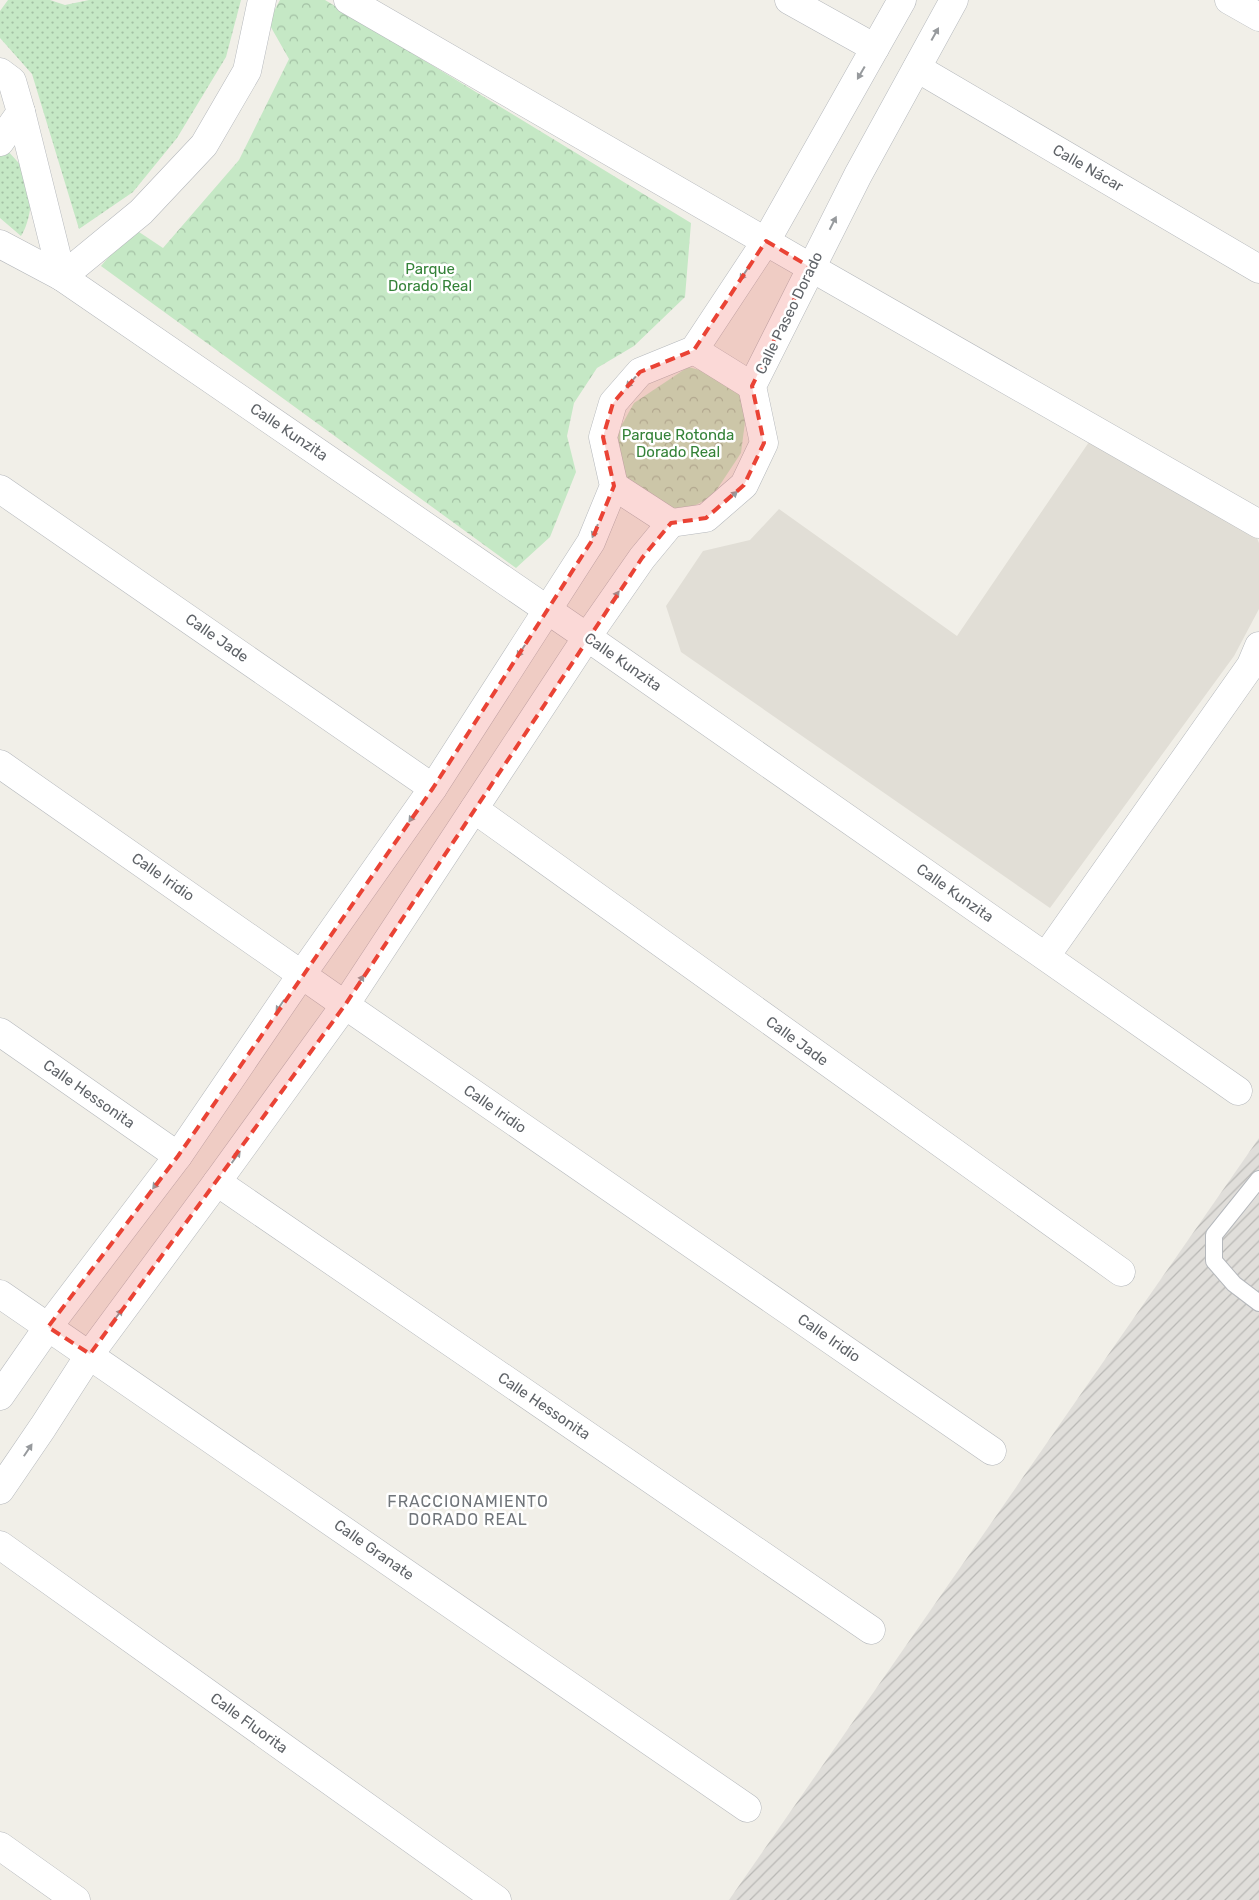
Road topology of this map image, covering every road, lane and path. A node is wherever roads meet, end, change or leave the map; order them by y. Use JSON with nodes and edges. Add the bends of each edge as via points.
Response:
{"nodes":[{"id":1,"x":262,"y":0,"type":"edge"},
{"id":2,"x":348,"y":0,"type":"edge"},
{"id":3,"x":789,"y":0,"type":"edge"},
{"id":4,"x":902,"y":0,"type":"edge"},
{"id":5,"x":954,"y":0,"type":"edge"},
{"id":6,"x":1229,"y":0,"type":"edge"},
{"id":7,"x":1259,"y":17,"type":"edge"},
{"id":8,"x":875,"y":48,"type":"junction"},
{"id":9,"x":917,"y":68,"type":"junction"},
{"id":10,"x":0,"y":72,"type":"edge"},
{"id":11,"x":21,"y":112,"type":"junction"},
{"id":12,"x":0,"y":142,"type":"edge"},
{"id":13,"x":766,"y":241,"type":"junction"},
{"id":14,"x":0,"y":244,"type":"edge"},
{"id":15,"x":810,"y":268,"type":"junction"},
{"id":16,"x":1259,"y":269,"type":"edge"},
{"id":17,"x":62,"y":277,"type":"junction"},
{"id":18,"x":694,"y":350,"type":"junction"},
{"id":19,"x":752,"y":386,"type":"junction"},
{"id":20,"x":614,"y":486,"type":"junction"},
{"id":21,"x":0,"y":489,"type":"edge"},
{"id":22,"x":671,"y":523,"type":"junction"},
{"id":23,"x":1259,"y":524,"type":"edge"},
{"id":24,"x":547,"y":610,"type":"junction"},
{"id":25,"x":587,"y":637,"type":"junction"},
{"id":26,"x":1259,"y":646,"type":"edge"},
{"id":27,"x":0,"y":764,"type":"edge"},
{"id":28,"x":433,"y":788,"type":"junction"},
{"id":29,"x":474,"y":809,"type":"junction"},
{"id":30,"x":1046,"y":956,"type":"junction"},
{"id":31,"x":302,"y":974,"type":"junction"},
{"id":32,"x":345,"y":1005,"type":"junction"},
{"id":33,"x":0,"y":1032,"type":"edge"},
{"id":34,"x":1238,"y":1091,"type":"dead end"},
{"id":35,"x":178,"y":1156,"type":"junction"},
{"id":36,"x":1259,"y":1179,"type":"edge"},
{"id":37,"x":217,"y":1182,"type":"junction"},
{"id":38,"x":1121,"y":1272,"type":"dead end"},
{"id":39,"x":0,"y":1294,"type":"edge"},
{"id":40,"x":1259,"y":1303,"type":"edge"},
{"id":41,"x":48,"y":1327,"type":"junction"},
{"id":42,"x":90,"y":1354,"type":"junction"},
{"id":43,"x":0,"y":1396,"type":"edge"},
{"id":44,"x":992,"y":1451,"type":"dead end"},
{"id":45,"x":0,"y":1490,"type":"edge"},
{"id":46,"x":0,"y":1545,"type":"edge"},
{"id":47,"x":871,"y":1630,"type":"dead end"},
{"id":48,"x":747,"y":1808,"type":"dead end"},
{"id":49,"x":0,"y":1846,"type":"edge"},
{"id":50,"x":76,"y":1900,"type":"edge"},
{"id":51,"x":497,"y":1900,"type":"edge"}],
"edges":[{"from":1,"to":17,"type":"street","via":[[248,71],[204,145],[141,212]]},
{"from":2,"to":13,"type":"street"},
{"from":3,"to":8,"type":"street"},
{"from":4,"to":8,"type":"street"},
{"from":9,"to":5,"type":"street","name":"Calle Paseo Dorado","one_way":true},
{"from":6,"to":7,"type":"street"},
{"from":8,"to":13,"type":"street","one_way":true},
{"from":15,"to":9,"type":"street","name":"Calle Paseo Dorado","one_way":true},
{"from":9,"to":16,"type":"street","name":"Calle Nácar"},
{"from":10,"to":11,"type":"street","via":[[12,81]]},
{"from":11,"to":12,"type":"street"},
{"from":11,"to":17,"type":"street"},
{"from":13,"to":15,"type":"street"},
{"from":13,"to":18,"type":"street","one_way":true},
{"from":14,"to":17,"type":"street","name":"Calle Kunzita"},
{"from":15,"to":19,"type":"street","name":"Calle Paseo Dorado"},
{"from":15,"to":23,"type":"street"},
{"from":17,"to":24,"type":"street","name":"Calle Kunzita"},
{"from":18,"to":19,"type":"street"},
{"from":18,"to":20,"type":"street","one_way":true,"via":[[640,372],[613,403],[603,437]]},
{"from":22,"to":19,"type":"street","name":"Calle Paseo Dorado","one_way":true,"via":[[706,518],[744,485],[764,443]]},
{"from":20,"to":22,"type":"street"},
{"from":20,"to":24,"type":"street","one_way":true,"via":[[591,542]]},
{"from":21,"to":28,"type":"street","name":"Calle Jade"},
{"from":25,"to":22,"type":"street","one_way":true,"via":[[642,558]]},
{"from":24,"to":25,"type":"street","name":"Calle Kunzita"},
{"from":24,"to":28,"type":"street","one_way":true},
{"from":25,"to":29,"type":"street"},
{"from":25,"to":30,"type":"street","name":"Calle Kunzita"},
{"from":26,"to":30,"type":"street","via":[[1251,665]]},
{"from":27,"to":31,"type":"street","name":"Calle Iridio"},
{"from":28,"to":31,"type":"street","one_way":true},
{"from":32,"to":29,"type":"street","one_way":true},
{"from":29,"to":38,"type":"street","name":"Calle Jade"},
{"from":30,"to":34,"type":"street","name":"Calle Kunzita"},
{"from":31,"to":32,"type":"street","name":"Calle Iridio"},
{"from":31,"to":35,"type":"street","one_way":true},
{"from":37,"to":32,"type":"street","one_way":true},
{"from":32,"to":44,"type":"street","name":"Calle Iridio"},
{"from":33,"to":35,"type":"street","name":"Calle Hessonita"},
{"from":35,"to":41,"type":"street","one_way":true},
{"from":36,"to":40,"type":"lane","via":[[1214,1235],[1214,1261],[1234,1284]]},
{"from":42,"to":37,"type":"street","one_way":true},
{"from":37,"to":47,"type":"street","name":"Calle Hessonita"},
{"from":39,"to":41,"type":"street","name":"Calle Granate"},
{"from":41,"to":42,"type":"street","name":"Calle Granate"},
{"from":41,"to":43,"type":"street"},
{"from":45,"to":42,"type":"street","one_way":true},
{"from":42,"to":48,"type":"street","name":"Calle Granate"},
{"from":46,"to":51,"type":"street","name":"Calle Fluorita"},
{"from":49,"to":50,"type":"street"}]}
